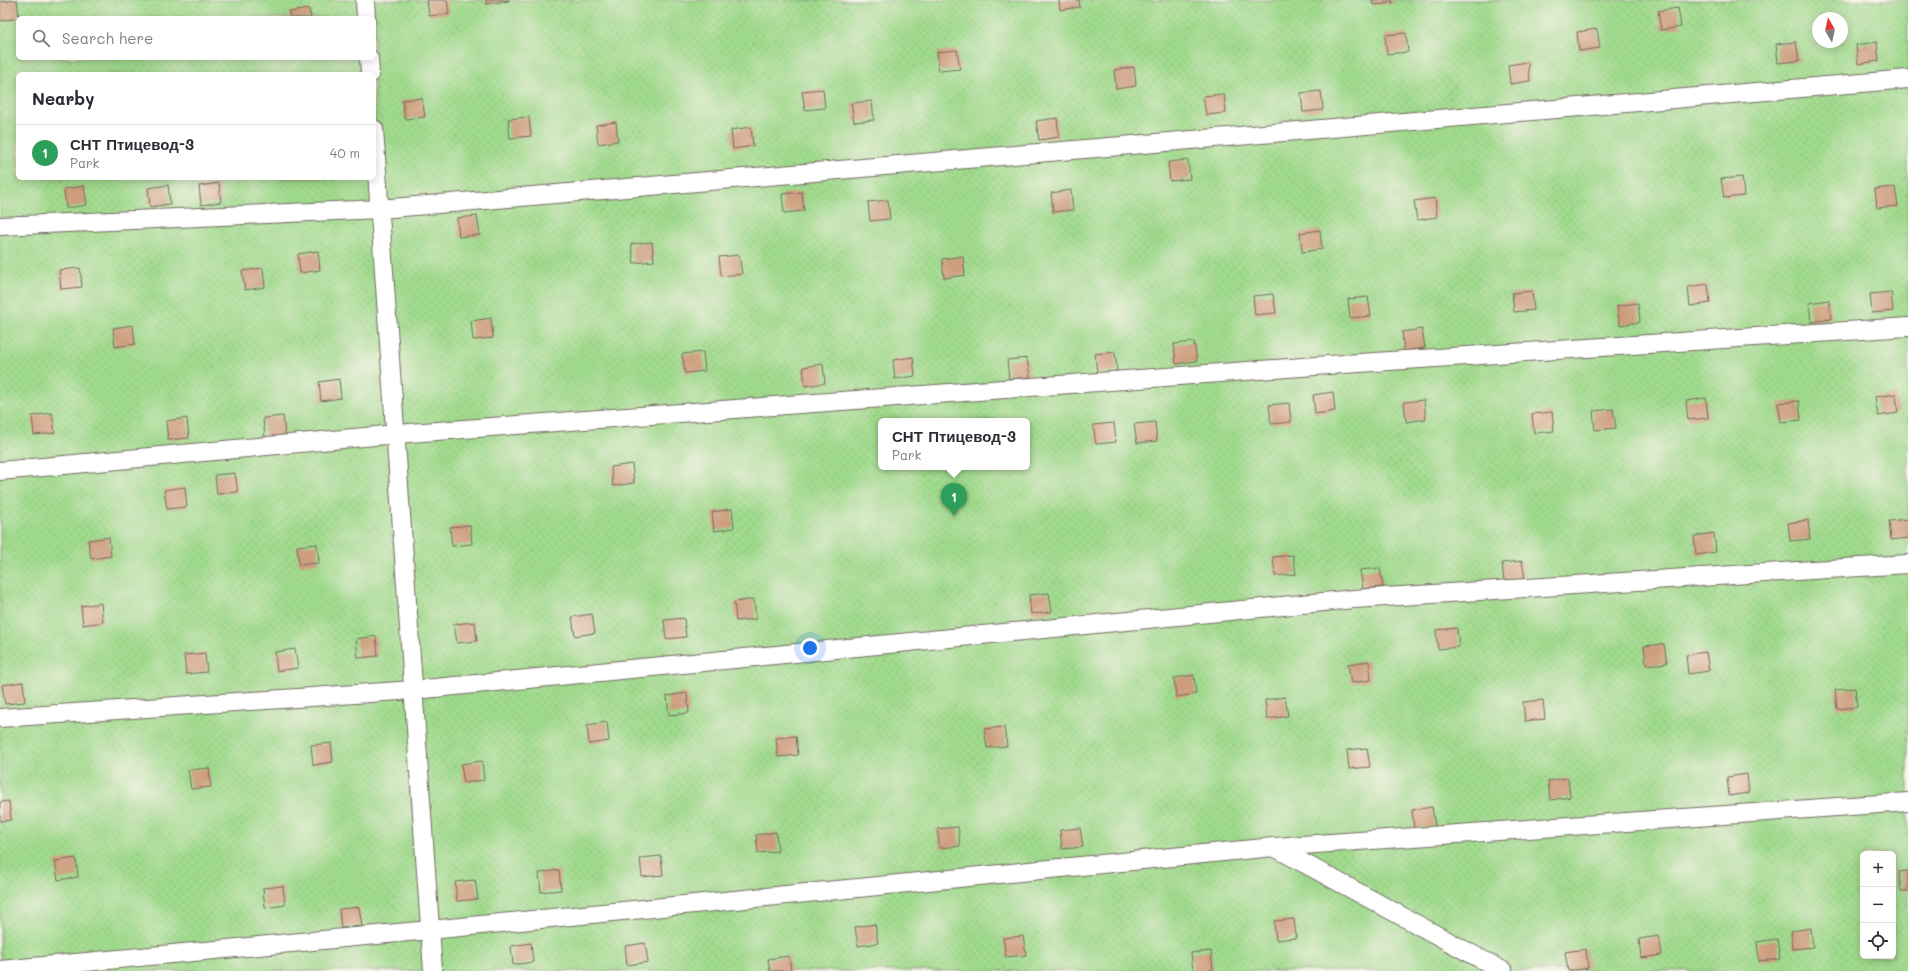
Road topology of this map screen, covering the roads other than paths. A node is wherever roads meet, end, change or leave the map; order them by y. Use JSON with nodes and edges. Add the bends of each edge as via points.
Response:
{"nodes":[{"id":1,"x":365,"y":0,"type":"edge"},
{"id":2,"x":366,"y":16,"type":"edge"},
{"id":3,"x":369,"y":60,"type":"edge"},
{"id":4,"x":370,"y":72,"type":"edge"},
{"id":5,"x":1908,"y":79,"type":"edge"},
{"id":6,"x":376,"y":156,"type":"edge"},
{"id":7,"x":380,"y":209,"type":"junction"},
{"id":8,"x":0,"y":226,"type":"edge"},
{"id":9,"x":1908,"y":327,"type":"edge"},
{"id":10,"x":396,"y":434,"type":"junction"},
{"id":11,"x":0,"y":471,"type":"edge"},
{"id":12,"x":1908,"y":564,"type":"edge"},
{"id":13,"x":414,"y":690,"type":"junction"},
{"id":14,"x":0,"y":718,"type":"edge"},
{"id":15,"x":1908,"y":802,"type":"edge"},
{"id":16,"x":1274,"y":847,"type":"junction"},
{"id":17,"x":430,"y":930,"type":"junction"},
{"id":18,"x":0,"y":970,"type":"edge"},
{"id":19,"x":433,"y":971,"type":"edge"},
{"id":20,"x":1502,"y":971,"type":"edge"}],
"edges":[{"from":1,"to":2,"type":"lane"},
{"from":3,"to":4,"type":"lane"},
{"from":5,"to":7,"type":"lane"},
{"from":6,"to":7,"type":"lane"},
{"from":7,"to":8,"type":"lane"},
{"from":7,"to":10,"type":"lane"},
{"from":9,"to":10,"type":"lane","via":[[1330,365]]},
{"from":10,"to":11,"type":"lane"},
{"from":10,"to":13,"type":"lane"},
{"from":12,"to":13,"type":"lane","via":[[1354,599]]},
{"from":13,"to":14,"type":"lane"},
{"from":13,"to":17,"type":"lane"},
{"from":15,"to":16,"type":"lane"},
{"from":16,"to":17,"type":"lane"},
{"from":16,"to":20,"type":"lane"},
{"from":17,"to":18,"type":"lane"},
{"from":17,"to":19,"type":"lane"}]}
